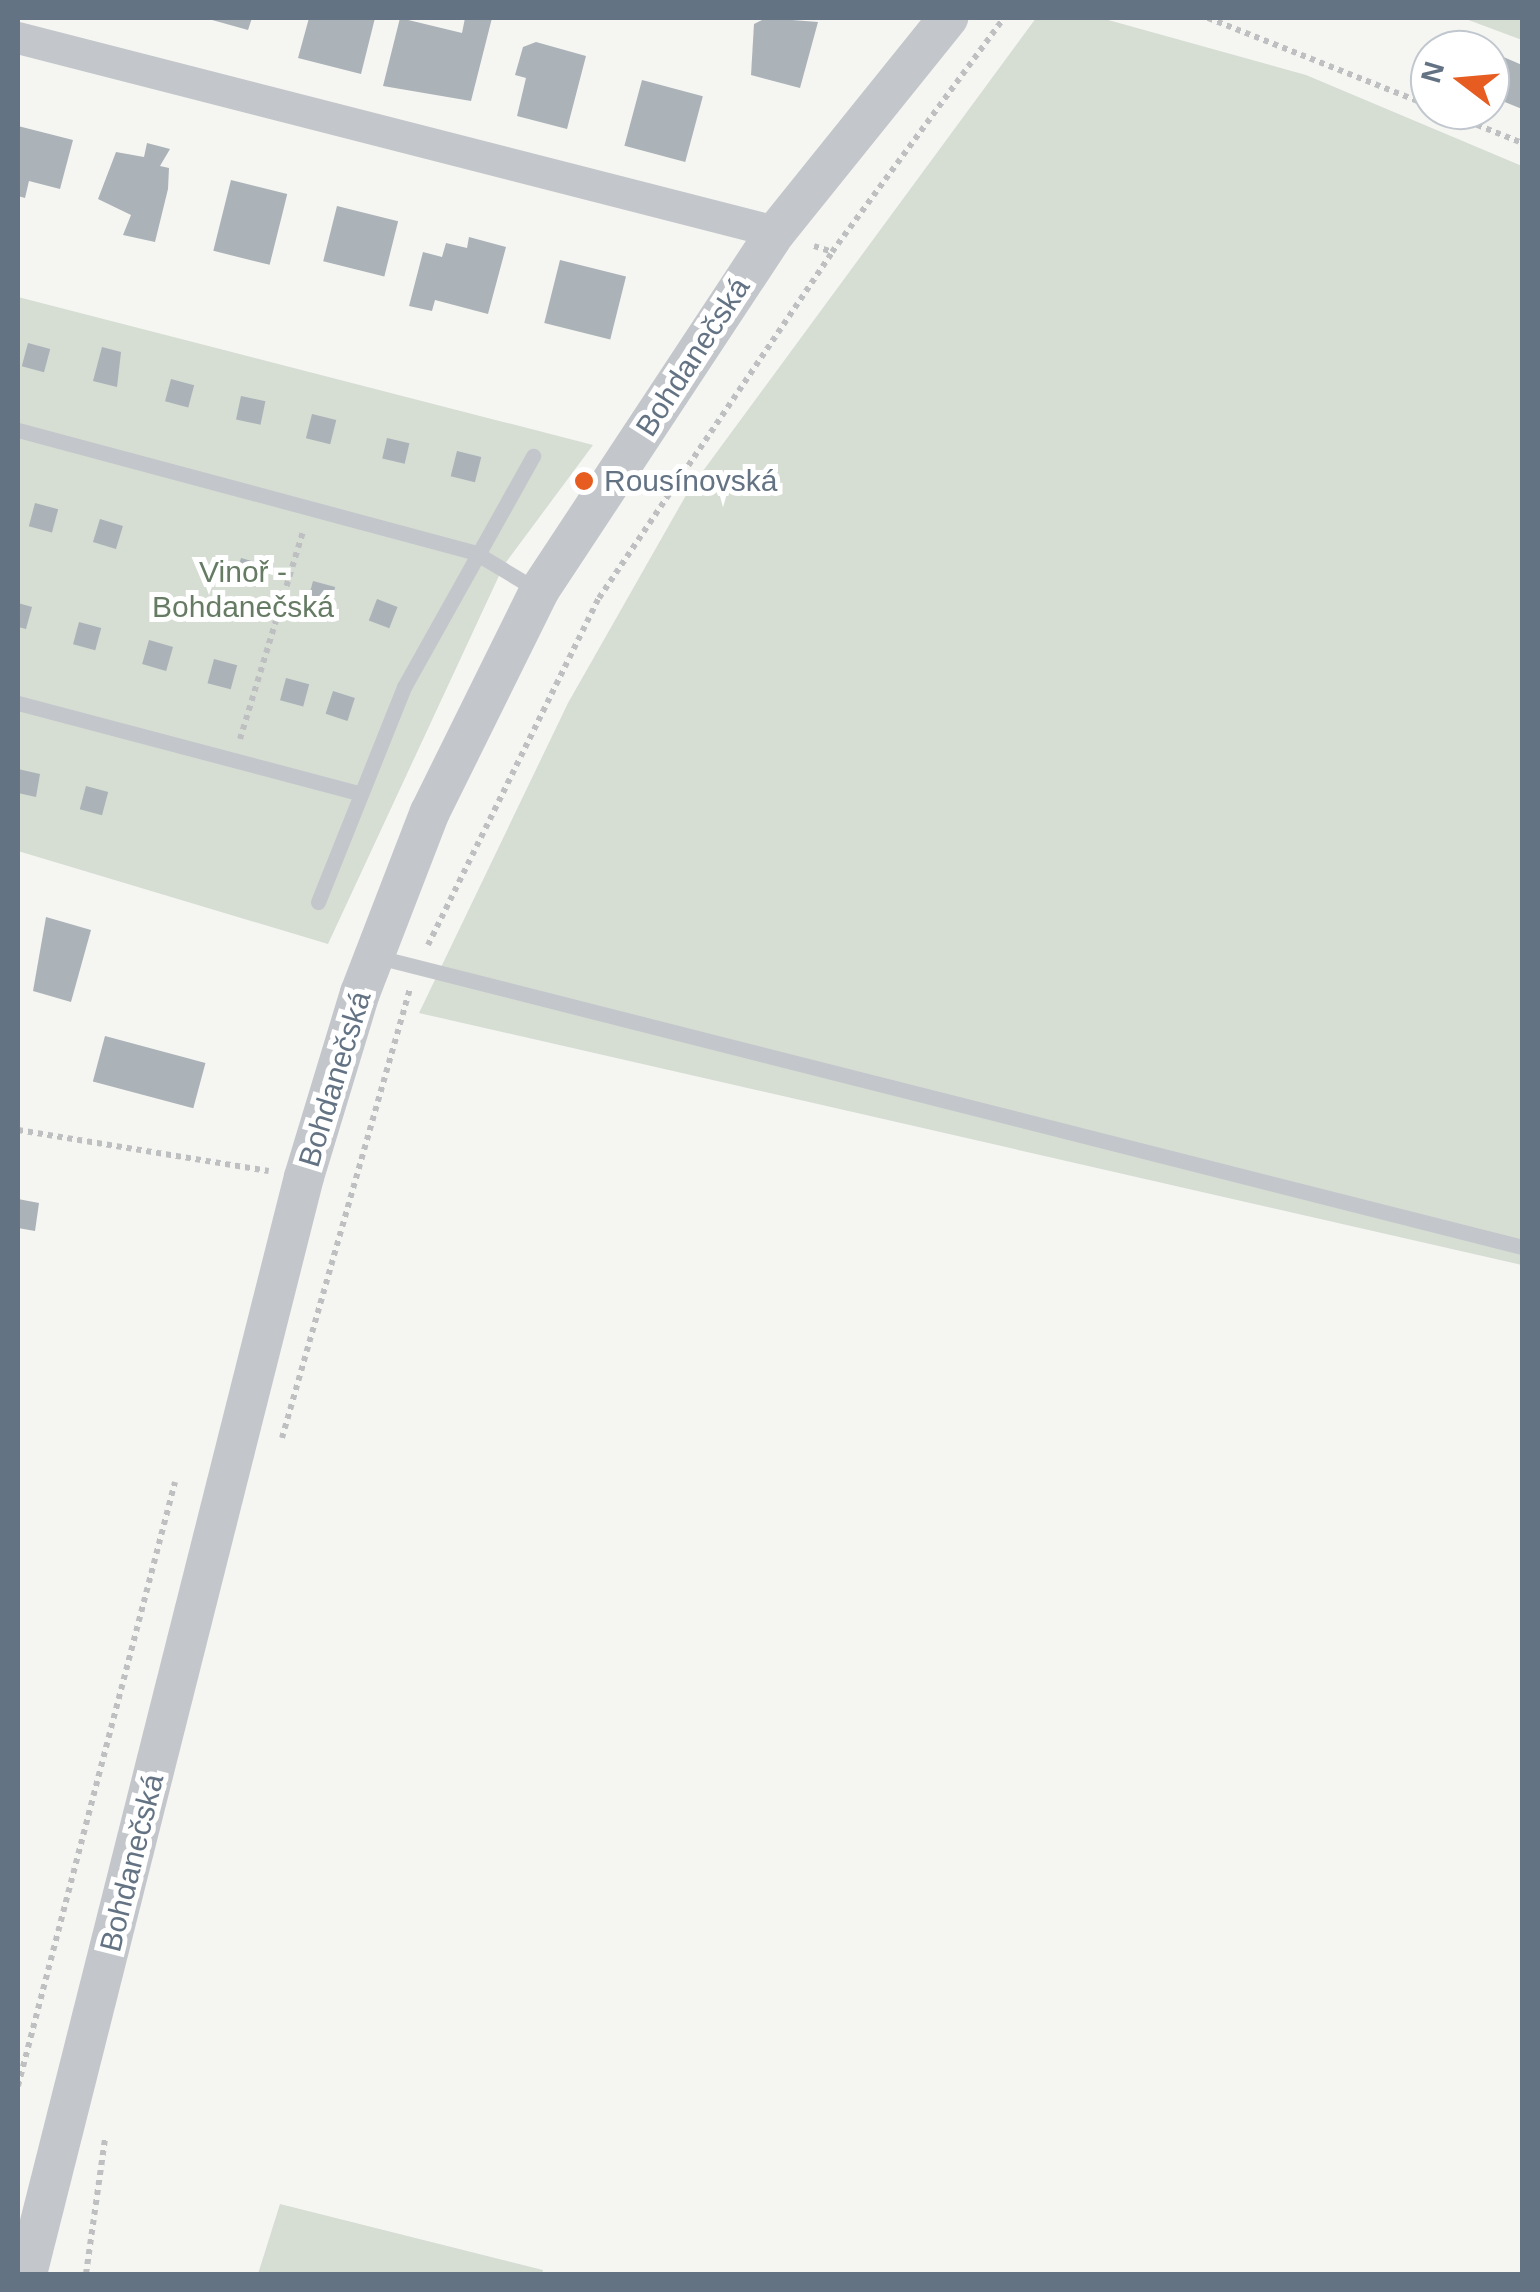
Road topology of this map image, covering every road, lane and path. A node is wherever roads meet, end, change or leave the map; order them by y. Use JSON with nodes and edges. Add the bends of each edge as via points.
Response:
{"nodes":[{"id":1,"x":948,"y":18,"type":"edge"},
{"id":2,"x":1004,"y":18,"type":"edge"},
{"id":3,"x":1208,"y":18,"type":"edge"},
{"id":4,"x":18,"y":38,"type":"edge"},
{"id":5,"x":1410,"y":98,"type":"edge"},
{"id":6,"x":1490,"y":130,"type":"edge"},
{"id":7,"x":1522,"y":143,"type":"edge"},
{"id":8,"x":791,"y":238,"type":"junction"},
{"id":9,"x":832,"y":252,"type":"junction"},
{"id":10,"x":18,"y":430,"type":"edge"},
{"id":11,"x":533,"y":456,"type":"dead end"},
{"id":12,"x":310,"y":508,"type":"junction"},
{"id":13,"x":474,"y":552,"type":"junction"},
{"id":14,"x":539,"y":591,"type":"junction"},
{"id":15,"x":18,"y":703,"type":"edge"},
{"id":16,"x":234,"y":760,"type":"junction"},
{"id":17,"x":356,"y":792,"type":"junction"},
{"id":18,"x":318,"y":902,"type":"dead end"},
{"id":19,"x":374,"y":956,"type":"junction"},
{"id":20,"x":416,"y":967,"type":"junction"},
{"id":21,"x":18,"y":1130,"type":"edge"},
{"id":22,"x":304,"y":1176,"type":"junction"},
{"id":23,"x":1522,"y":1247,"type":"edge"},
{"id":24,"x":280,"y":1446,"type":"dead end"},
{"id":25,"x":175,"y":1482,"type":"dead end"},
{"id":26,"x":18,"y":2086,"type":"edge"},
{"id":27,"x":110,"y":2116,"type":"dead end"},
{"id":28,"x":28,"y":2274,"type":"edge"},
{"id":29,"x":86,"y":2274,"type":"edge"}],
"edges":[{"from":1,"to":8,"type":"street","name":"Bohdanečská"},
{"from":2,"to":9,"type":"path"},
{"from":3,"to":5,"type":"path"},
{"from":4,"to":8,"type":"street"},
{"from":6,"to":7,"type":"path"},
{"from":8,"to":9,"type":"path"},
{"from":8,"to":14,"type":"street","name":"Bohdanečská"},
{"from":9,"to":20,"type":"path","via":[[599,598]]},
{"from":10,"to":12,"type":"lane"},
{"from":11,"to":13,"type":"lane"},
{"from":12,"to":13,"type":"lane"},
{"from":12,"to":16,"type":"path"},
{"from":13,"to":14,"type":"lane"},
{"from":13,"to":17,"type":"lane"},
{"from":14,"to":19,"type":"street","name":"Bohdanečská","via":[[430,812]]},
{"from":15,"to":16,"type":"lane"},
{"from":16,"to":17,"type":"lane"},
{"from":17,"to":18,"type":"lane"},
{"from":19,"to":20,"type":"lane"},
{"from":19,"to":22,"type":"street","name":"Bohdanečská"},
{"from":20,"to":23,"type":"lane"},
{"from":20,"to":24,"type":"path"},
{"from":21,"to":22,"type":"path"},
{"from":22,"to":28,"type":"street","name":"Bohdanečská"},
{"from":25,"to":26,"type":"path"},
{"from":27,"to":29,"type":"path"}]}
